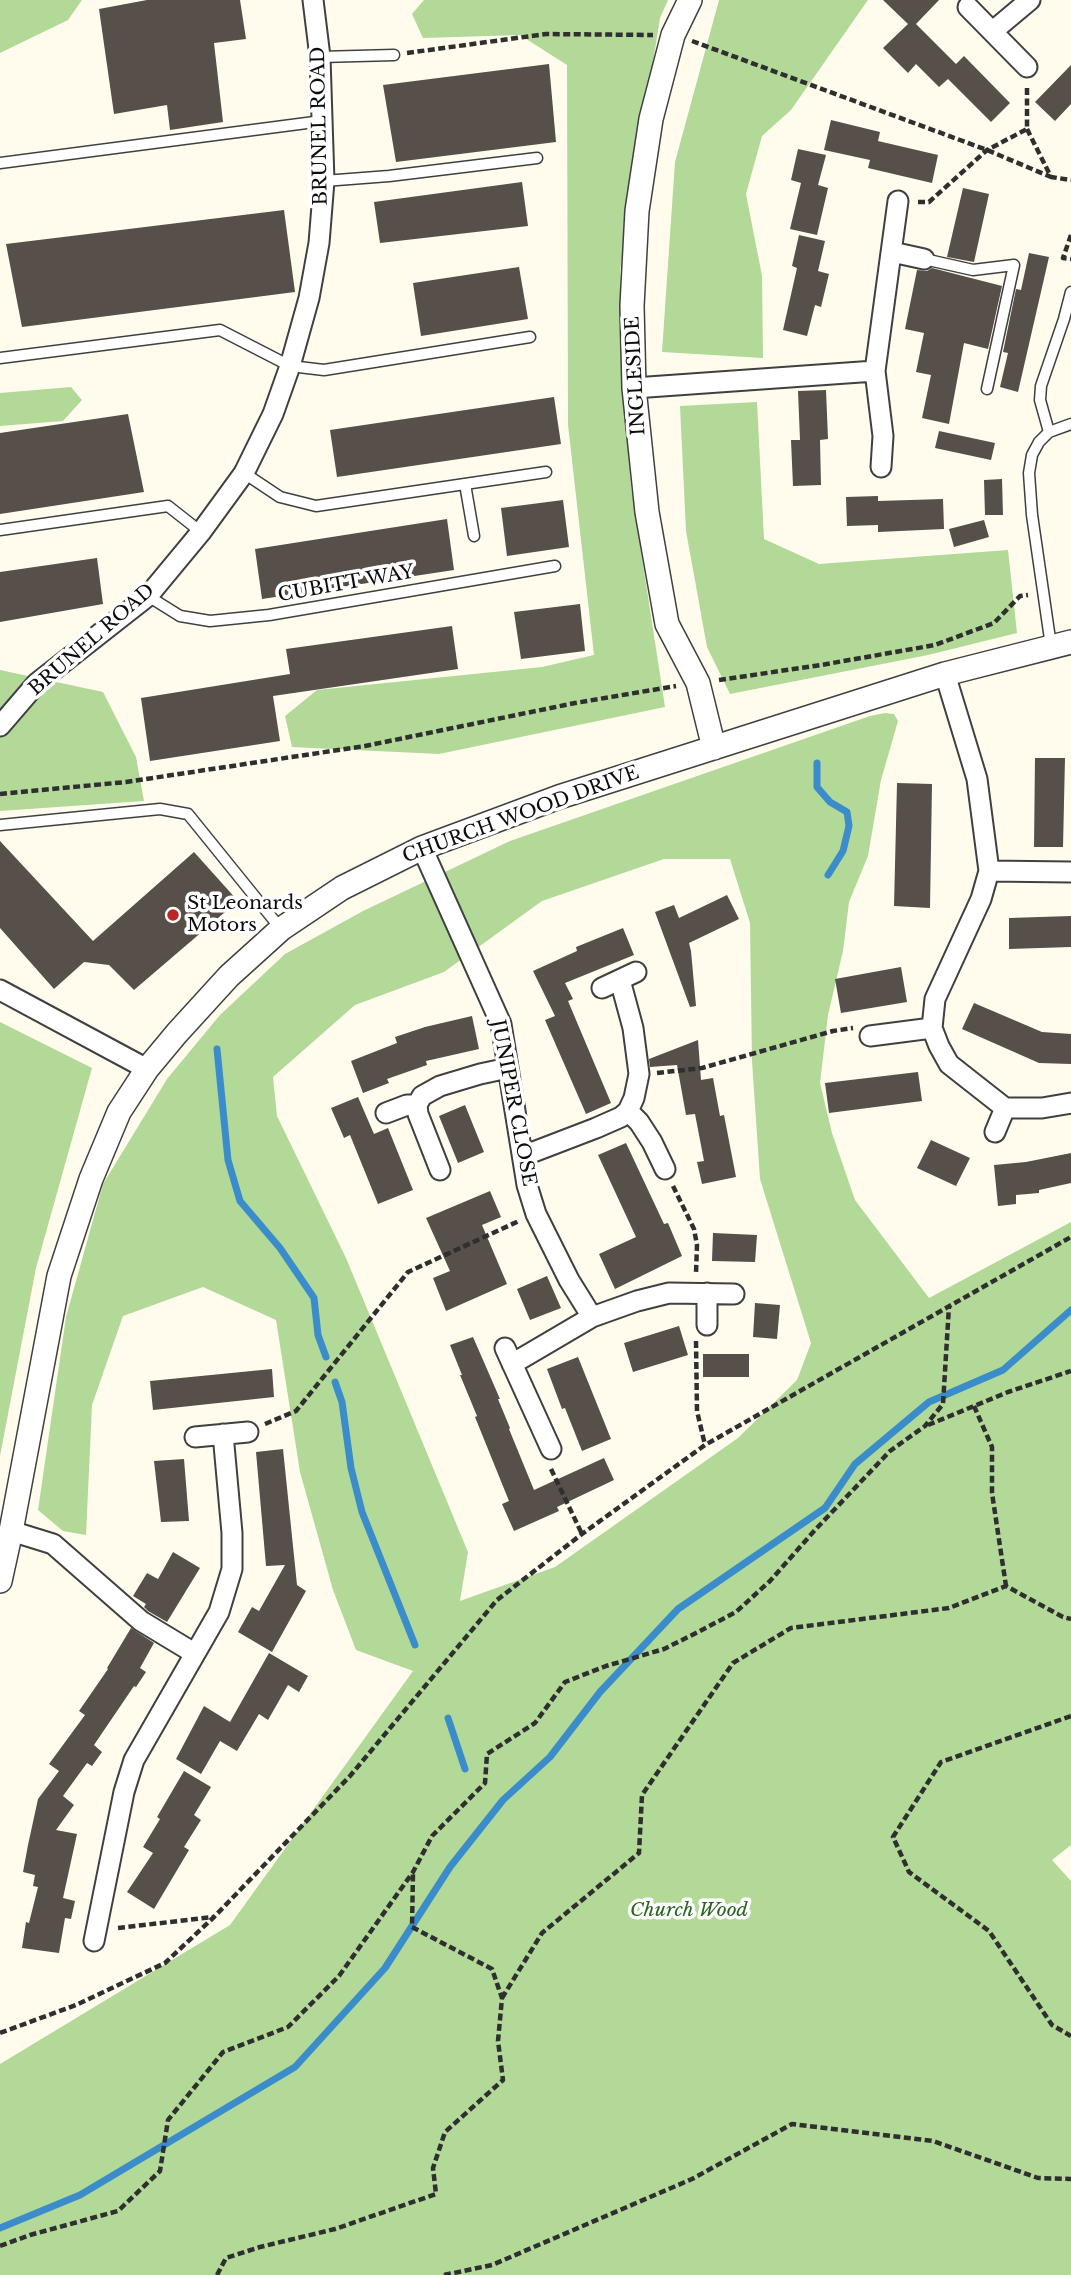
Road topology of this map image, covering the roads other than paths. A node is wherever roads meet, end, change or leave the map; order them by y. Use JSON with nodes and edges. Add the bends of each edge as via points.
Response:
{"nodes":[{"id":1,"x":313,"y":0,"type":"edge"},
{"id":2,"x":691,"y":0,"type":"edge"},
{"id":3,"x":1030,"y":0,"type":"edge"},
{"id":4,"x":968,"y":7,"type":"dead end"},
{"id":5,"x":993,"y":31,"type":"junction"},
{"id":6,"x":394,"y":55,"type":"road end"},
{"id":7,"x":320,"y":57,"type":"junction"},
{"id":8,"x":1027,"y":67,"type":"road end"},
{"id":9,"x":322,"y":121,"type":"junction"},
{"id":10,"x":537,"y":158,"type":"dead end"},
{"id":11,"x":0,"y":163,"type":"edge"},
{"id":12,"x":324,"y":181,"type":"junction"},
{"id":13,"x":898,"y":201,"type":"road end"},
{"id":14,"x":892,"y":252,"type":"junction"},
{"id":15,"x":924,"y":258,"type":"joint"},
{"id":16,"x":1071,"y":292,"type":"edge"},
{"id":17,"x":530,"y":337,"type":"dead end"},
{"id":18,"x":0,"y":358,"type":"edge"},
{"id":19,"x":290,"y":366,"type":"junction"},
{"id":20,"x":875,"y":371,"type":"junction"},
{"id":21,"x":634,"y":388,"type":"junction"},
{"id":22,"x":987,"y":389,"type":"dead end"},
{"id":23,"x":1070,"y":426,"type":"edge"},
{"id":24,"x":1049,"y":432,"type":"junction"},
{"id":25,"x":881,"y":467,"type":"dead end"},
{"id":26,"x":546,"y":472,"type":"dead end"},
{"id":27,"x":244,"y":473,"type":"junction"},
{"id":28,"x":465,"y":484,"type":"junction"},
{"id":29,"x":0,"y":530,"type":"edge"},
{"id":30,"x":201,"y":532,"type":"junction"},
{"id":31,"x":474,"y":536,"type":"dead end"},
{"id":32,"x":555,"y":566,"type":"dead end"},
{"id":33,"x":148,"y":596,"type":"junction"},
{"id":34,"x":1061,"y":644,"type":"edge"},
{"id":35,"x":945,"y":674,"type":"junction"},
{"id":36,"x":0,"y":726,"type":"edge"},
{"id":37,"x":715,"y":748,"type":"junction"},
{"id":38,"x":0,"y":825,"type":"edge"},
{"id":39,"x":422,"y":848,"type":"junction"},
{"id":40,"x":989,"y":871,"type":"junction"},
{"id":41,"x":1071,"y":872,"type":"edge"},
{"id":42,"x":281,"y":929,"type":"junction"},
{"id":43,"x":619,"y":980,"type":"dead end"},
{"id":44,"x":0,"y":990,"type":"edge"},
{"id":45,"x":932,"y":1028,"type":"junction"},
{"id":46,"x":870,"y":1036,"type":"road end"},
{"id":47,"x":508,"y":1068,"type":"junction"},
{"id":48,"x":147,"y":1069,"type":"junction"},
{"id":49,"x":1071,"y":1103,"type":"edge"},
{"id":50,"x":417,"y":1105,"type":"junction"},
{"id":51,"x":1006,"y":1108,"type":"junction"},
{"id":52,"x":628,"y":1111,"type":"junction"},
{"id":53,"x":386,"y":1113,"type":"dead end"},
{"id":54,"x":995,"y":1132,"type":"dead end"},
{"id":55,"x":523,"y":1156,"type":"junction"},
{"id":56,"x":440,"y":1170,"type":"dead end"},
{"id":57,"x":665,"y":1170,"type":"road end"},
{"id":58,"x":701,"y":1293,"type":"junction"},
{"id":59,"x":734,"y":1294,"type":"dead end"},
{"id":60,"x":592,"y":1317,"type":"junction"},
{"id":61,"x":707,"y":1325,"type":"road end"},
{"id":62,"x":248,"y":1432,"type":"road end"},
{"id":63,"x":223,"y":1434,"type":"junction"},
{"id":64,"x":195,"y":1437,"type":"dead end"},
{"id":65,"x":551,"y":1450,"type":"road end"},
{"id":66,"x":12,"y":1531,"type":"junction"},
{"id":67,"x":0,"y":1581,"type":"edge"},
{"id":68,"x":194,"y":1653,"type":"junction"},
{"id":69,"x":118,"y":1928,"type":"road end"}],
"edges":[{"from":1,"to":7,"type":"street","name":"BRUNEL ROAD"},
{"from":2,"to":21,"type":"street","name":"INGLESIDE","via":[[673,34],[651,119],[637,211]]},
{"from":3,"to":5,"type":"street"},
{"from":4,"to":5,"type":"street"},
{"from":5,"to":8,"type":"street"},
{"from":6,"to":7,"type":"lane"},
{"from":7,"to":9,"type":"street","name":"BRUNEL ROAD"},
{"from":9,"to":11,"type":"lane"},
{"from":9,"to":12,"type":"street","name":"BRUNEL ROAD"},
{"from":10,"to":12,"type":"lane"},
{"from":12,"to":19,"type":"street","name":"BRUNEL ROAD","via":[[309,298]]},
{"from":13,"to":14,"type":"street"},
{"from":14,"to":15,"type":"street"},
{"from":14,"to":20,"type":"street"},
{"from":15,"to":22,"type":"lane","via":[[972,270],[1014,265]]},
{"from":16,"to":24,"type":"lane","via":[[1041,386]]},
{"from":17,"to":19,"type":"lane","via":[[324,370]]},
{"from":18,"to":19,"type":"lane","via":[[220,330]]},
{"from":19,"to":27,"type":"street","name":"BRUNEL ROAD"},
{"from":20,"to":21,"type":"street"},
{"from":20,"to":25,"type":"street","via":[[883,436]]},
{"from":21,"to":37,"type":"street","name":"INGLESIDE","via":[[647,512],[667,624],[698,683]]},
{"from":23,"to":24,"type":"lane"},
{"from":24,"to":34,"type":"lane","via":[[1032,455],[1028,473],[1043,592]]},
{"from":26,"to":28,"type":"lane"},
{"from":27,"to":28,"type":"lane","via":[[279,497],[316,506]]},
{"from":27,"to":30,"type":"street","name":"BRUNEL ROAD"},
{"from":28,"to":31,"type":"lane"},
{"from":29,"to":30,"type":"lane","via":[[167,506]]},
{"from":30,"to":33,"type":"street","name":"BRUNEL ROAD"},
{"from":32,"to":33,"type":"lane","name":"CUBITT WAY","via":[[210,621],[180,616]]},
{"from":33,"to":36,"type":"street","name":"BRUNEL ROAD","via":[[37,683]]},
{"from":34,"to":35,"type":"street","name":"CHURCH WOOD DRIVE"},
{"from":35,"to":37,"type":"street","name":"CHURCH WOOD DRIVE"},
{"from":35,"to":40,"type":"street","via":[[977,779]]},
{"from":37,"to":39,"type":"street","name":"CHURCH WOOD DRIVE","via":[[559,797]]},
{"from":38,"to":42,"type":"lane","via":[[160,809],[188,814]]},
{"from":39,"to":42,"type":"street","name":"CHURCH WOOD DRIVE","via":[[342,888]]},
{"from":39,"to":47,"type":"street","name":"JUNIPER CLOSE","via":[[501,1024]]},
{"from":40,"to":41,"type":"street"},
{"from":40,"to":45,"type":"street","via":[[981,899],[935,999]]},
{"from":42,"to":48,"type":"street","name":"CHURCH WOOD DRIVE","via":[[229,976]]},
{"from":43,"to":52,"type":"street","via":[[633,1028],[639,1074]]},
{"from":44,"to":48,"type":"street"},
{"from":45,"to":46,"type":"street"},
{"from":45,"to":51,"type":"street","via":[[949,1064]]},
{"from":47,"to":50,"type":"street","via":[[440,1086],[422,1096]]},
{"from":47,"to":55,"type":"street","name":"JUNIPER CLOSE"},
{"from":48,"to":66,"type":"street","name":"CHURCH WOOD DRIVE","via":[[119,1112],[59,1276]]},
{"from":49,"to":51,"type":"street"},
{"from":50,"to":53,"type":"street"},
{"from":50,"to":56,"type":"street"},
{"from":51,"to":54,"type":"street"},
{"from":52,"to":55,"type":"street"},
{"from":52,"to":57,"type":"street","via":[[652,1142]]},
{"from":55,"to":60,"type":"street","name":"JUNIPER CLOSE","via":[[536,1213]]},
{"from":58,"to":59,"type":"street"},
{"from":58,"to":60,"type":"street","via":[[670,1293]]},
{"from":58,"to":61,"type":"street"},
{"from":60,"to":65,"type":"street","via":[[508,1356]]},
{"from":62,"to":63,"type":"street"},
{"from":63,"to":64,"type":"street"},
{"from":63,"to":68,"type":"street","via":[[232,1569],[219,1612]]},
{"from":66,"to":67,"type":"street","name":"CHURCH WOOD DRIVE"},
{"from":66,"to":68,"type":"street","via":[[53,1544],[141,1621]]},
{"from":68,"to":69,"type":"street","via":[[134,1760],[124,1792],[96,1932]]}]}
